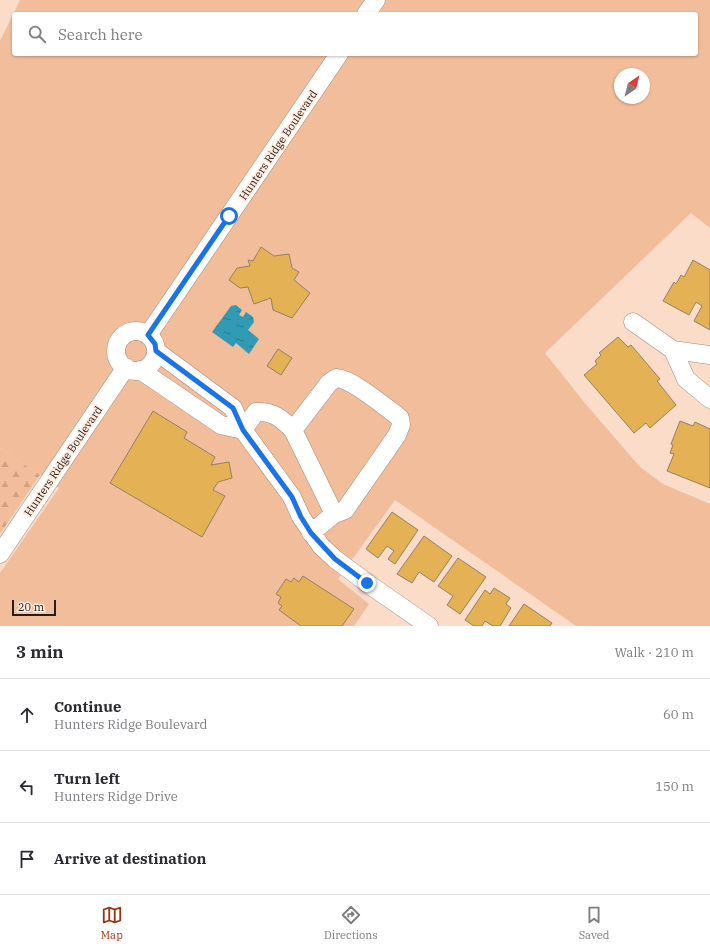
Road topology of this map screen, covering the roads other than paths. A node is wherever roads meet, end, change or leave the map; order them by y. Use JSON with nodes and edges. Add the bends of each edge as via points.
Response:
{"nodes":[{"id":1,"x":376,"y":0,"type":"edge"},
{"id":2,"x":367,"y":12,"type":"edge"},
{"id":3,"x":338,"y":56,"type":"edge"},
{"id":4,"x":633,"y":322,"type":"dead end"},
{"id":5,"x":148,"y":335,"type":"junction"},
{"id":6,"x":673,"y":350,"type":"junction"},
{"id":7,"x":156,"y":351,"type":"junction"},
{"id":8,"x":710,"y":355,"type":"edge"},
{"id":9,"x":133,"y":369,"type":"junction"},
{"id":10,"x":710,"y":399,"type":"edge"},
{"id":11,"x":243,"y":430,"type":"junction"},
{"id":12,"x":293,"y":430,"type":"junction"},
{"id":13,"x":334,"y":514,"type":"junction"},
{"id":14,"x":311,"y":533,"type":"junction"},
{"id":15,"x":0,"y":554,"type":"edge"},
{"id":16,"x":429,"y":626,"type":"edge"}],
"edges":[{"from":1,"to":2,"type":"street"},
{"from":3,"to":5,"type":"street","name":"Hunters Ridge Boulevard"},
{"from":4,"to":6,"type":"street"},
{"from":5,"to":7,"type":"street","via":[[155,344]]},
{"from":5,"to":9,"type":"street","via":[[134,330],[118,341],[118,360]]},
{"from":6,"to":8,"type":"street"},
{"from":6,"to":10,"type":"street","via":[[686,379]]},
{"from":7,"to":9,"type":"street","via":[[152,363]]},
{"from":7,"to":11,"type":"street","via":[[233,408]]},
{"from":9,"to":11,"type":"street","via":[[221,425]]},
{"from":9,"to":15,"type":"street","name":"Hunters Ridge Boulevard"},
{"from":11,"to":12,"type":"street","via":[[256,412],[279,416]]},
{"from":11,"to":14,"type":"street","via":[[292,497]]},
{"from":12,"to":13,"type":"street"},
{"from":12,"to":13,"type":"street","via":[[329,383],[336,378],[362,390],[400,418],[401,425],[397,435],[363,485],[345,510]]},
{"from":13,"to":14,"type":"street"},
{"from":14,"to":16,"type":"street","via":[[335,559]]}]}
